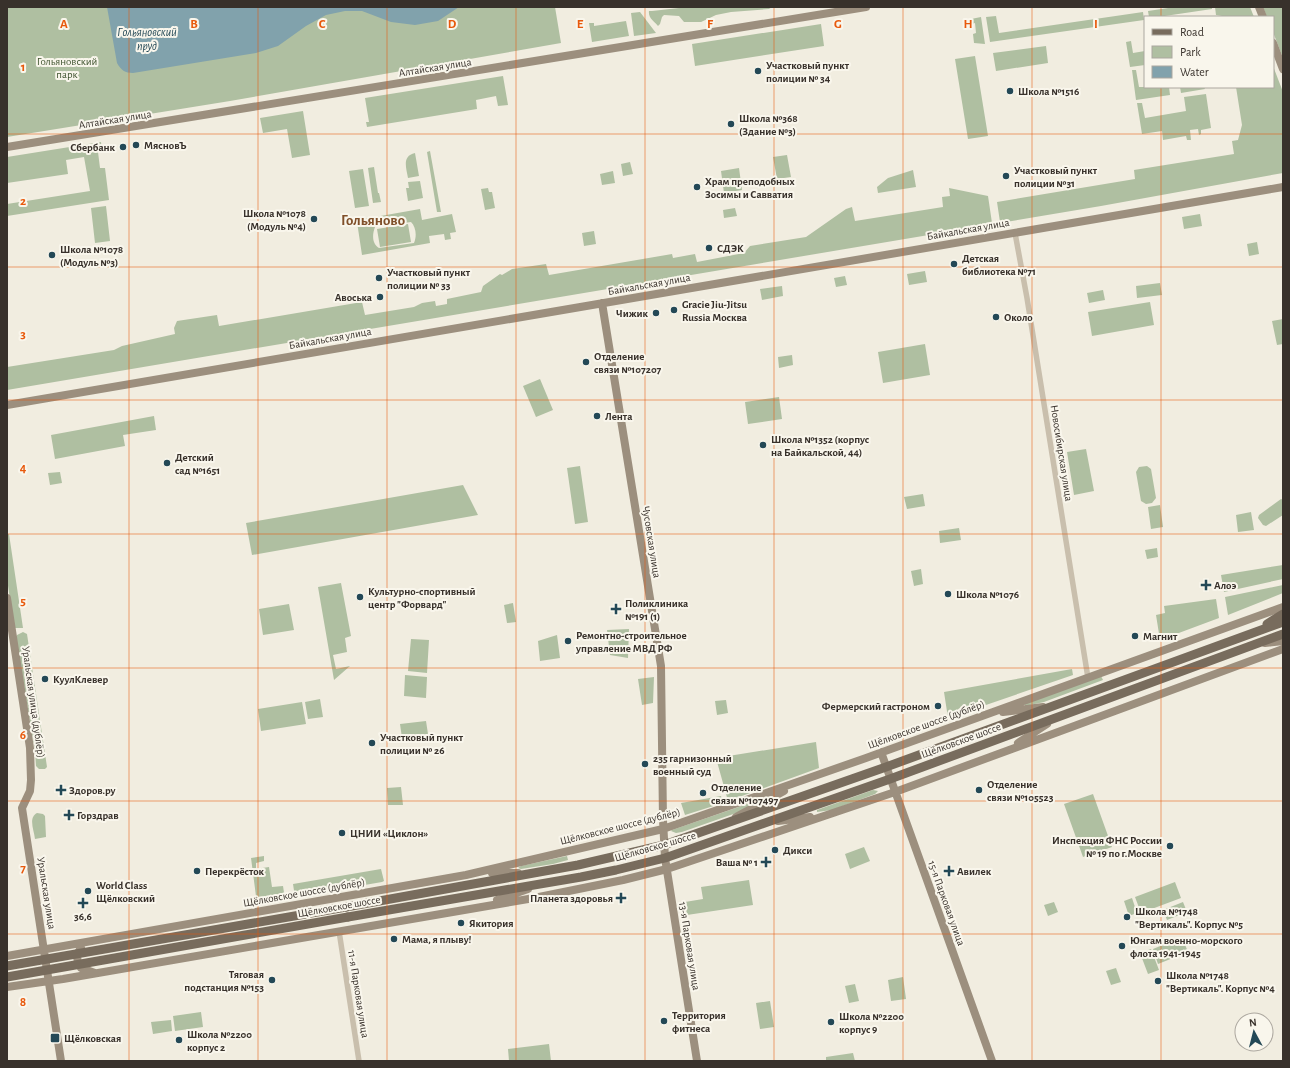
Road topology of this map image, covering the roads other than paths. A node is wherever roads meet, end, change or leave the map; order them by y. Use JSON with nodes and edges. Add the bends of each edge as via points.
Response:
{"nodes":[{"id":1,"x":866,"y":7,"type":"edge"},
{"id":2,"x":1274,"y":46,"type":"edge"},
{"id":3,"x":1283,"y":69,"type":"edge"},
{"id":4,"x":7,"y":147,"type":"edge"},
{"id":5,"x":1283,"y":187,"type":"edge"},
{"id":6,"x":1015,"y":233,"type":"junction"},
{"id":7,"x":602,"y":303,"type":"junction"},
{"id":8,"x":7,"y":404,"type":"edge"},
{"id":9,"x":7,"y":598,"type":"edge"},
{"id":10,"x":1283,"y":608,"type":"edge"},
{"id":11,"x":1283,"y":614,"type":"edge"},
{"id":12,"x":1283,"y":622,"type":"edge"},
{"id":13,"x":1252,"y":633,"type":"junction"},
{"id":14,"x":1283,"y":634,"type":"edge"},
{"id":15,"x":1283,"y":641,"type":"edge"},
{"id":16,"x":1256,"y":644,"type":"junction"},
{"id":17,"x":1283,"y":649,"type":"edge"},
{"id":18,"x":1088,"y":678,"type":"junction"},
{"id":19,"x":1052,"y":707,"type":"junction"},
{"id":20,"x":990,"y":713,"type":"junction"},
{"id":21,"x":1056,"y":718,"type":"junction"},
{"id":22,"x":1006,"y":751,"type":"junction"},
{"id":23,"x":881,"y":752,"type":"junction"},
{"id":24,"x":886,"y":767,"type":"junction"},
{"id":25,"x":809,"y":778,"type":"junction"},
{"id":26,"x":890,"y":779,"type":"junction"},
{"id":27,"x":894,"y":792,"type":"junction"},
{"id":28,"x":22,"y":808,"type":"joint"},
{"id":29,"x":828,"y":814,"type":"junction"},
{"id":30,"x":765,"y":823,"type":"junction"},
{"id":31,"x":721,"y":825,"type":"junction"},
{"id":32,"x":663,"y":829,"type":"junction"},
{"id":33,"x":664,"y":845,"type":"junction"},
{"id":34,"x":665,"y":858,"type":"junction"},
{"id":35,"x":667,"y":869,"type":"junction"},
{"id":36,"x":543,"y":872,"type":"junction"},
{"id":37,"x":466,"y":875,"type":"junction"},
{"id":38,"x":548,"y":883,"type":"junction"},
{"id":39,"x":478,"y":907,"type":"junction"},
{"id":40,"x":339,"y":931,"type":"junction"},
{"id":41,"x":90,"y":942,"type":"junction"},
{"id":42,"x":44,"y":950,"type":"junction"},
{"id":43,"x":7,"y":956,"type":"edge"},
{"id":44,"x":7,"y":966,"type":"edge"},
{"id":45,"x":96,"y":973,"type":"junction"},
{"id":46,"x":7,"y":977,"type":"edge"},
{"id":47,"x":49,"y":981,"type":"junction"},
{"id":48,"x":7,"y":987,"type":"edge"},
{"id":49,"x":61,"y":1061,"type":"edge"},
{"id":50,"x":359,"y":1061,"type":"edge"},
{"id":51,"x":697,"y":1061,"type":"edge"},
{"id":52,"x":992,"y":1061,"type":"edge"}],
"edges":[{"from":1,"to":4,"type":"street","name":"Алтайская улица"},
{"from":2,"to":3,"type":"street"},
{"from":5,"to":6,"type":"street","name":"Байкальская улица"},
{"from":6,"to":7,"type":"street","name":"Байкальская улица"},
{"from":6,"to":18,"type":"street","name":"Новосибирская улица"},
{"from":7,"to":8,"type":"street","name":"Байкальская улица"},
{"from":7,"to":32,"type":"street","name":"Чусовская улица","via":[[661,666]]},
{"from":9,"to":28,"type":"street","name":"Уральская улица (дублёр)","via":[[32,768],[30,790]]},
{"from":10,"to":18,"type":"street","name":"Щёлковское шоссе (дублёр)"},
{"from":11,"to":13,"type":"main road"},
{"from":12,"to":13,"type":"main road","name":"Щёлковское шоссе"},
{"from":13,"to":19,"type":"main road","name":"Щёлковское шоссе"},
{"from":14,"to":16,"type":"main road","name":"Щёлковское шоссе"},
{"from":15,"to":16,"type":"street"},
{"from":16,"to":21,"type":"main road","name":"Щёлковское шоссе"},
{"from":17,"to":22,"type":"street"},
{"from":18,"to":20,"type":"street","name":"Щёлковское шоссе (дублёр)"},
{"from":19,"to":20,"type":"street"},
{"from":19,"to":24,"type":"main road","name":"Щёлковское шоссе"},
{"from":20,"to":23,"type":"street","name":"Щёлковское шоссе (дублёр)"},
{"from":21,"to":22,"type":"street"},
{"from":21,"to":26,"type":"main road","name":"Щёлковское шоссе"},
{"from":22,"to":27,"type":"street"},
{"from":23,"to":24,"type":"street","name":"15-я Парковая улица"},
{"from":23,"to":25,"type":"street","name":"Щёлковское шоссе (дублёр)"},
{"from":24,"to":26,"type":"street","name":"15-я Парковая улица"},
{"from":24,"to":31,"type":"main road","name":"Щёлковское шоссе"},
{"from":25,"to":31,"type":"street"},
{"from":25,"to":32,"type":"street","name":"Щёлковское шоссе (дублёр)"},
{"from":26,"to":27,"type":"street","name":"15-я Парковая улица"},
{"from":26,"to":30,"type":"main road","name":"Щёлковское шоссе"},
{"from":27,"to":29,"type":"street"},
{"from":27,"to":52,"type":"street","name":"15-я Парковая улица"},
{"from":28,"to":42,"type":"street","name":"Уральская улица"},
{"from":29,"to":30,"type":"street"},
{"from":29,"to":35,"type":"street"},
{"from":30,"to":34,"type":"main road","name":"Щёлковское шоссе"},
{"from":31,"to":33,"type":"main road","name":"Щёлковское шоссе"},
{"from":32,"to":33,"type":"street","name":"Чусовская улица"},
{"from":32,"to":37,"type":"street","name":"Щёлковское шоссе (дублёр)"},
{"from":33,"to":34,"type":"street","name":"Чусовская улица"},
{"from":33,"to":36,"type":"main road","name":"Щёлковское шоссе"},
{"from":34,"to":35,"type":"street","name":"13-я Парковая улица"},
{"from":34,"to":38,"type":"main road","name":"Щёлковское шоссе"},
{"from":35,"to":39,"type":"street","via":[[585,888]]},
{"from":35,"to":51,"type":"street","name":"13-я Парковая улица"},
{"from":36,"to":37,"type":"street"},
{"from":36,"to":44,"type":"main road","name":"Щёлковское шоссе","bridge":true},
{"from":37,"to":41,"type":"street","name":"Щёлковское шоссе (дублёр)"},
{"from":38,"to":39,"type":"street"},
{"from":38,"to":46,"type":"main road","name":"Щёлковское шоссе","bridge":true},
{"from":39,"to":40,"type":"street"},
{"from":40,"to":45,"type":"street"},
{"from":40,"to":50,"type":"street","name":"11-я Парковая улица"},
{"from":41,"to":42,"type":"street","name":"Щёлковское шоссе (дублёр)"},
{"from":41,"to":45,"type":"street","via":[[82,946],[78,952],[78,962],[81,968]]},
{"from":42,"to":43,"type":"street","name":"Щёлковское шоссе (дублёр)"},
{"from":42,"to":47,"type":"street","name":"Уральская улица"},
{"from":45,"to":47,"type":"street"},
{"from":47,"to":48,"type":"street"},
{"from":47,"to":49,"type":"street","name":"Уральская улица"}]}
